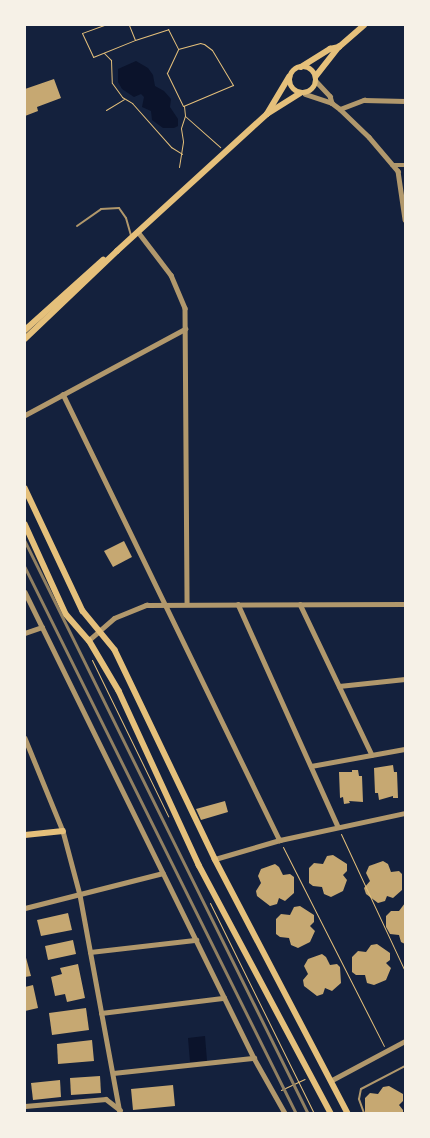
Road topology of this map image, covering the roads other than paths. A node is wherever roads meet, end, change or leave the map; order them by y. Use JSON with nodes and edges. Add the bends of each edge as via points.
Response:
{"nodes":[{"id":1,"x":364,"y":25,"type":"edge"},
{"id":2,"x":339,"y":47,"type":"junction"},
{"id":3,"x":301,"y":67,"type":"junction"},
{"id":4,"x":290,"y":75,"type":"junction"},
{"id":5,"x":316,"y":79,"type":"junction"},
{"id":6,"x":302,"y":94,"type":"junction"},
{"id":7,"x":405,"y":101,"type":"edge"},
{"id":8,"x":332,"y":103,"type":"junction"},
{"id":9,"x":340,"y":109,"type":"junction"},
{"id":10,"x":266,"y":114,"type":"junction"},
{"id":11,"x":392,"y":165,"type":"junction"},
{"id":12,"x":405,"y":165,"type":"edge"},
{"id":13,"x":405,"y":219,"type":"edge"},
{"id":14,"x":77,"y":226,"type":"dead end"},
{"id":15,"x":138,"y":233,"type":"junction"},
{"id":16,"x":131,"y":238,"type":"junction"},
{"id":17,"x":117,"y":251,"type":"junction"},
{"id":18,"x":185,"y":329,"type":"junction"},
{"id":19,"x":25,"y":330,"type":"edge"},
{"id":20,"x":25,"y":339,"type":"edge"},
{"id":21,"x":63,"y":394,"type":"junction"},
{"id":22,"x":25,"y":415,"type":"edge"},
{"id":23,"x":25,"y":488,"type":"edge"},
{"id":24,"x":25,"y":524,"type":"edge"},
{"id":25,"x":25,"y":592,"type":"edge"},
{"id":26,"x":166,"y":604,"type":"junction"},
{"id":27,"x":187,"y":604,"type":"junction"},
{"id":28,"x":238,"y":604,"type":"junction"},
{"id":29,"x":300,"y":604,"type":"junction"},
{"id":30,"x":405,"y":604,"type":"edge"},
{"id":31,"x":42,"y":627,"type":"junction"},
{"id":32,"x":99,"y":630,"type":"junction"},
{"id":33,"x":25,"y":633,"type":"edge"},
{"id":34,"x":90,"y":640,"type":"junction"},
{"id":35,"x":405,"y":679,"type":"edge"},
{"id":36,"x":338,"y":686,"type":"junction"},
{"id":37,"x":25,"y":738,"type":"edge"},
{"id":38,"x":405,"y":749,"type":"edge"},
{"id":39,"x":372,"y":755,"type":"junction"},
{"id":40,"x":311,"y":766,"type":"junction"},
{"id":41,"x":405,"y":813,"type":"edge"},
{"id":42,"x":338,"y":827,"type":"junction"},
{"id":43,"x":63,"y":832,"type":"junction"},
{"id":44,"x":25,"y":835,"type":"edge"},
{"id":45,"x":280,"y":840,"type":"junction"},
{"id":46,"x":215,"y":858,"type":"junction"},
{"id":47,"x":163,"y":873,"type":"junction"},
{"id":48,"x":80,"y":895,"type":"junction"},
{"id":49,"x":25,"y":908,"type":"edge"},
{"id":50,"x":196,"y":940,"type":"junction"},
{"id":51,"x":90,"y":952,"type":"junction"},
{"id":52,"x":224,"y":998,"type":"junction"},
{"id":53,"x":101,"y":1013,"type":"junction"},
{"id":54,"x":405,"y":1041,"type":"edge"},
{"id":55,"x":254,"y":1058,"type":"junction"},
{"id":56,"x":405,"y":1066,"type":"edge"},
{"id":57,"x":113,"y":1072,"type":"junction"},
{"id":58,"x":332,"y":1080,"type":"junction"},
{"id":59,"x":25,"y":1106,"type":"edge"},
{"id":60,"x":120,"y":1111,"type":"edge"},
{"id":61,"x":285,"y":1113,"type":"edge"},
{"id":62,"x":331,"y":1113,"type":"edge"},
{"id":63,"x":348,"y":1113,"type":"edge"},
{"id":64,"x":364,"y":1113,"type":"edge"}],
"edges":[{"from":1,"to":2,"type":"main road"},
{"from":2,"to":3,"type":"main road"},
{"from":2,"to":5,"type":"main road"},
{"from":3,"to":4,"type":"main road"},
{"from":3,"to":5,"type":"main road","via":[[310,69]]},
{"from":4,"to":6,"type":"main road","via":[[292,88]]},
{"from":4,"to":10,"type":"main road"},
{"from":5,"to":6,"type":"main road","via":[[313,90]]},
{"from":5,"to":8,"type":"street"},
{"from":6,"to":8,"type":"street"},
{"from":6,"to":10,"type":"main road"},
{"from":7,"to":9,"type":"street","via":[[364,100]]},
{"from":8,"to":9,"type":"street"},
{"from":9,"to":11,"type":"street"},
{"from":10,"to":15,"type":"main road"},
{"from":11,"to":12,"type":"street"},
{"from":11,"to":13,"type":"street","via":[[398,171]]},
{"from":14,"to":16,"type":"lane","via":[[101,209],[119,208],[126,218]]},
{"from":15,"to":16,"type":"main road"},
{"from":15,"to":18,"type":"street","via":[[171,275],[185,308]]},
{"from":16,"to":17,"type":"main road"},
{"from":17,"to":19,"type":"main road","via":[[91,269]]},
{"from":17,"to":20,"type":"main road"},
{"from":18,"to":21,"type":"street"},
{"from":18,"to":27,"type":"street"},
{"from":21,"to":22,"type":"street"},
{"from":21,"to":26,"type":"street"},
{"from":23,"to":32,"type":"main road","via":[[83,611]]},
{"from":24,"to":34,"type":"main road","via":[[66,614]]},
{"from":25,"to":31,"type":"street"},
{"from":26,"to":27,"type":"street"},
{"from":26,"to":32,"type":"street","via":[[146,605],[114,618]]},
{"from":26,"to":45,"type":"street"},
{"from":27,"to":28,"type":"street"},
{"from":28,"to":29,"type":"street"},
{"from":28,"to":40,"type":"street"},
{"from":29,"to":30,"type":"street"},
{"from":29,"to":36,"type":"street"},
{"from":31,"to":33,"type":"street"},
{"from":31,"to":47,"type":"street"},
{"from":32,"to":34,"type":"street"},
{"from":32,"to":46,"type":"main road","via":[[115,650]]},
{"from":34,"to":62,"type":"main road","via":[[119,691],[199,865]]},
{"from":35,"to":36,"type":"street"},
{"from":36,"to":39,"type":"street"},
{"from":37,"to":43,"type":"street"},
{"from":38,"to":39,"type":"street"},
{"from":39,"to":40,"type":"street"},
{"from":40,"to":42,"type":"street"},
{"from":41,"to":42,"type":"street"},
{"from":42,"to":45,"type":"street"},
{"from":43,"to":44,"type":"main road"},
{"from":43,"to":48,"type":"street"},
{"from":45,"to":46,"type":"street"},
{"from":46,"to":58,"type":"main road"},
{"from":47,"to":48,"type":"street"},
{"from":47,"to":50,"type":"street"},
{"from":48,"to":49,"type":"street"},
{"from":48,"to":51,"type":"street"},
{"from":50,"to":51,"type":"street"},
{"from":50,"to":52,"type":"street"},
{"from":51,"to":53,"type":"street"},
{"from":52,"to":53,"type":"street"},
{"from":52,"to":55,"type":"street"},
{"from":53,"to":57,"type":"street"},
{"from":54,"to":58,"type":"street"},
{"from":55,"to":57,"type":"street"},
{"from":55,"to":61,"type":"street"},
{"from":56,"to":64,"type":"lane","via":[[361,1089],[359,1099]]},
{"from":57,"to":60,"type":"street"},
{"from":58,"to":63,"type":"main road"},
{"from":59,"to":60,"type":"street","via":[[106,1099]]}]}
